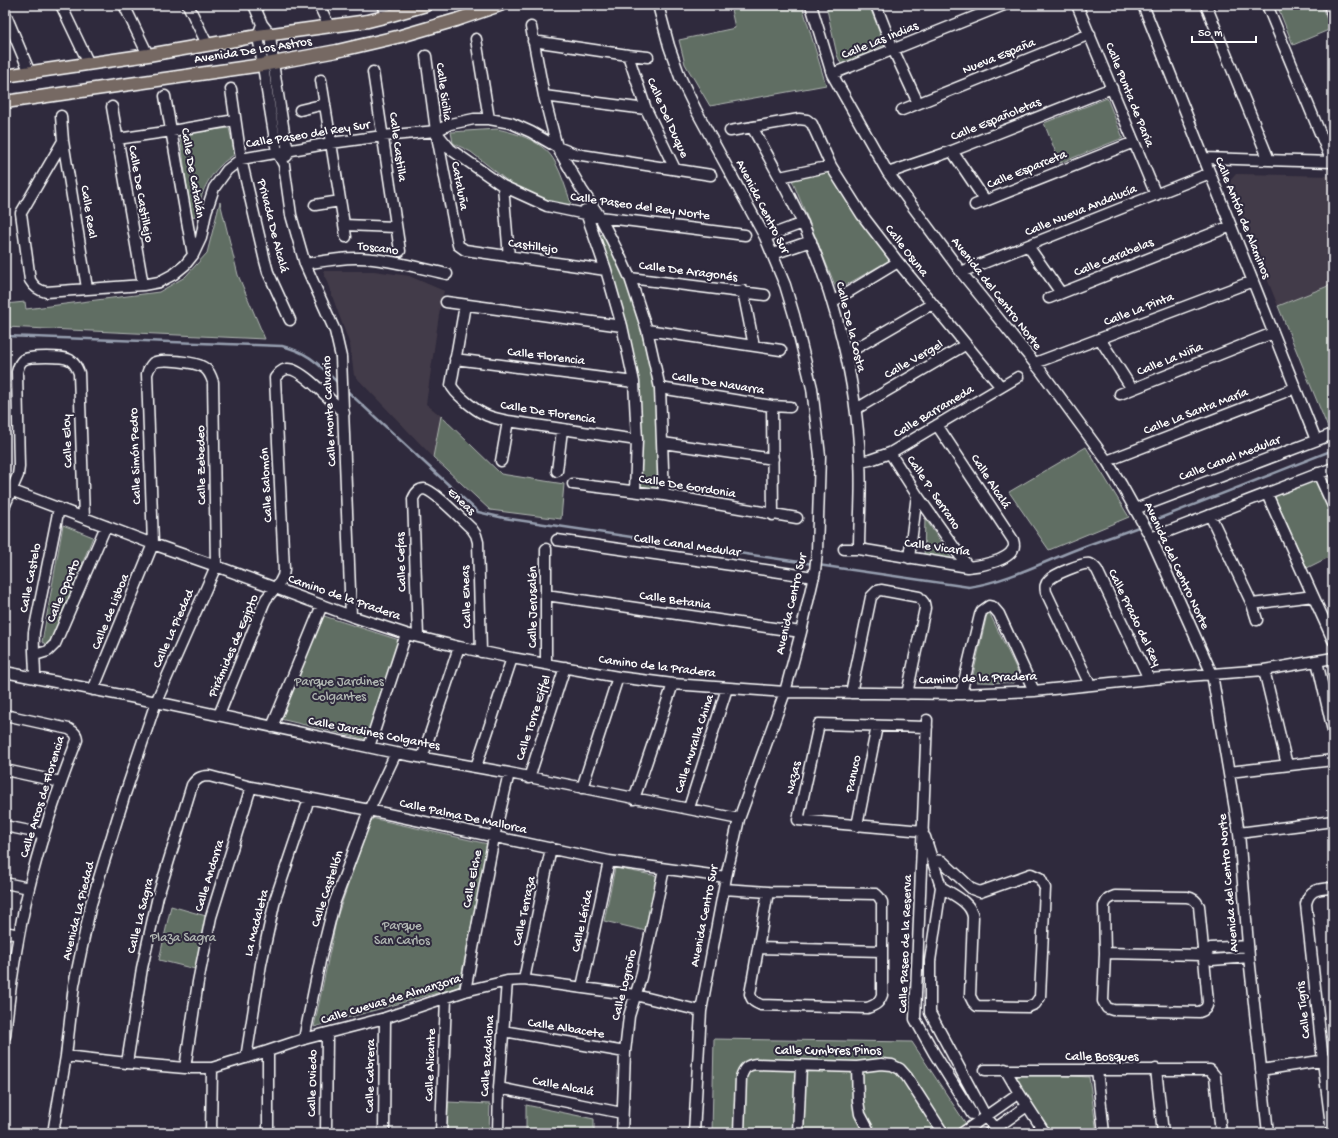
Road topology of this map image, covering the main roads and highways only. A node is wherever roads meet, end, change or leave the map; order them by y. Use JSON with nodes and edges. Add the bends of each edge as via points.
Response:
{"nodes":[{"id":1,"x":426,"y":5,"type":"edge"},
{"id":2,"x":500,"y":5,"type":"edge"},
{"id":3,"x":5,"y":76,"type":"edge"},
{"id":4,"x":5,"y":102,"type":"edge"}],
"edges":[{"from":1,"to":3,"type":"main road","name":"Avenida De Los Astros","via":[[388,16],[329,26]]},
{"from":2,"to":4,"type":"main road","name":"Avenida De Los Astros","via":[[401,36],[337,51],[267,64]]}]}
